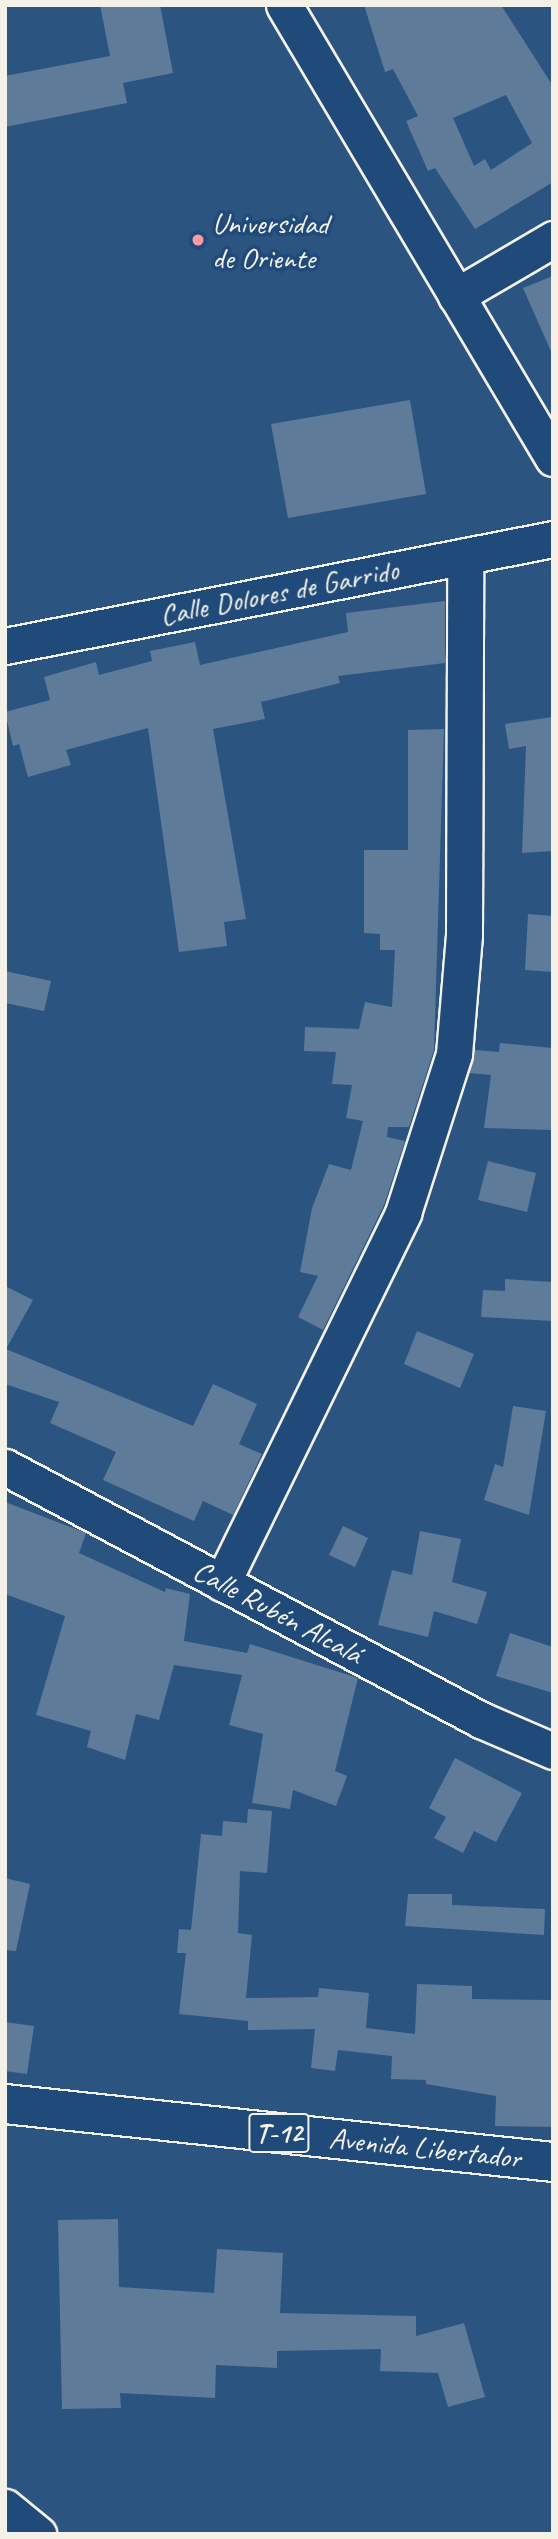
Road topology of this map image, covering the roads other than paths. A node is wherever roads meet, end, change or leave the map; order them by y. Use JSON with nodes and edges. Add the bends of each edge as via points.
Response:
{"nodes":[{"id":1,"x":284,"y":5,"type":"edge"},
{"id":2,"x":553,"y":239,"type":"edge"},
{"id":3,"x":456,"y":296,"type":"junction"},
{"id":4,"x":553,"y":458,"type":"edge"},
{"id":5,"x":553,"y":539,"type":"edge"},
{"id":6,"x":465,"y":556,"type":"junction"},
{"id":7,"x":5,"y":646,"type":"edge"},
{"id":8,"x":5,"y":1467,"type":"edge"},
{"id":9,"x":222,"y":1583,"type":"junction"},
{"id":10,"x":553,"y":1751,"type":"edge"},
{"id":11,"x":5,"y":2104,"type":"edge"},
{"id":12,"x":553,"y":2162,"type":"edge"},
{"id":13,"x":5,"y":2507,"type":"edge"},
{"id":14,"x":38,"y":2534,"type":"edge"}],
"edges":[{"from":1,"to":3,"type":"street"},
{"from":2,"to":3,"type":"street"},
{"from":3,"to":4,"type":"street"},
{"from":5,"to":6,"type":"street","name":"Calle Dolores de Garrido"},
{"from":6,"to":7,"type":"street","name":"Calle Dolores de Garrido"},
{"from":6,"to":9,"type":"street","via":[[464,948],[443,1102],[403,1213]]},
{"from":8,"to":9,"type":"street","name":"Calle Rubén Alcalá"},
{"from":9,"to":10,"type":"street","name":"Calle Rubén Alcalá"},
{"from":11,"to":12,"type":"highway","name":"Avenida Libertador","number":"T-12"},
{"from":13,"to":14,"type":"street"}]}
